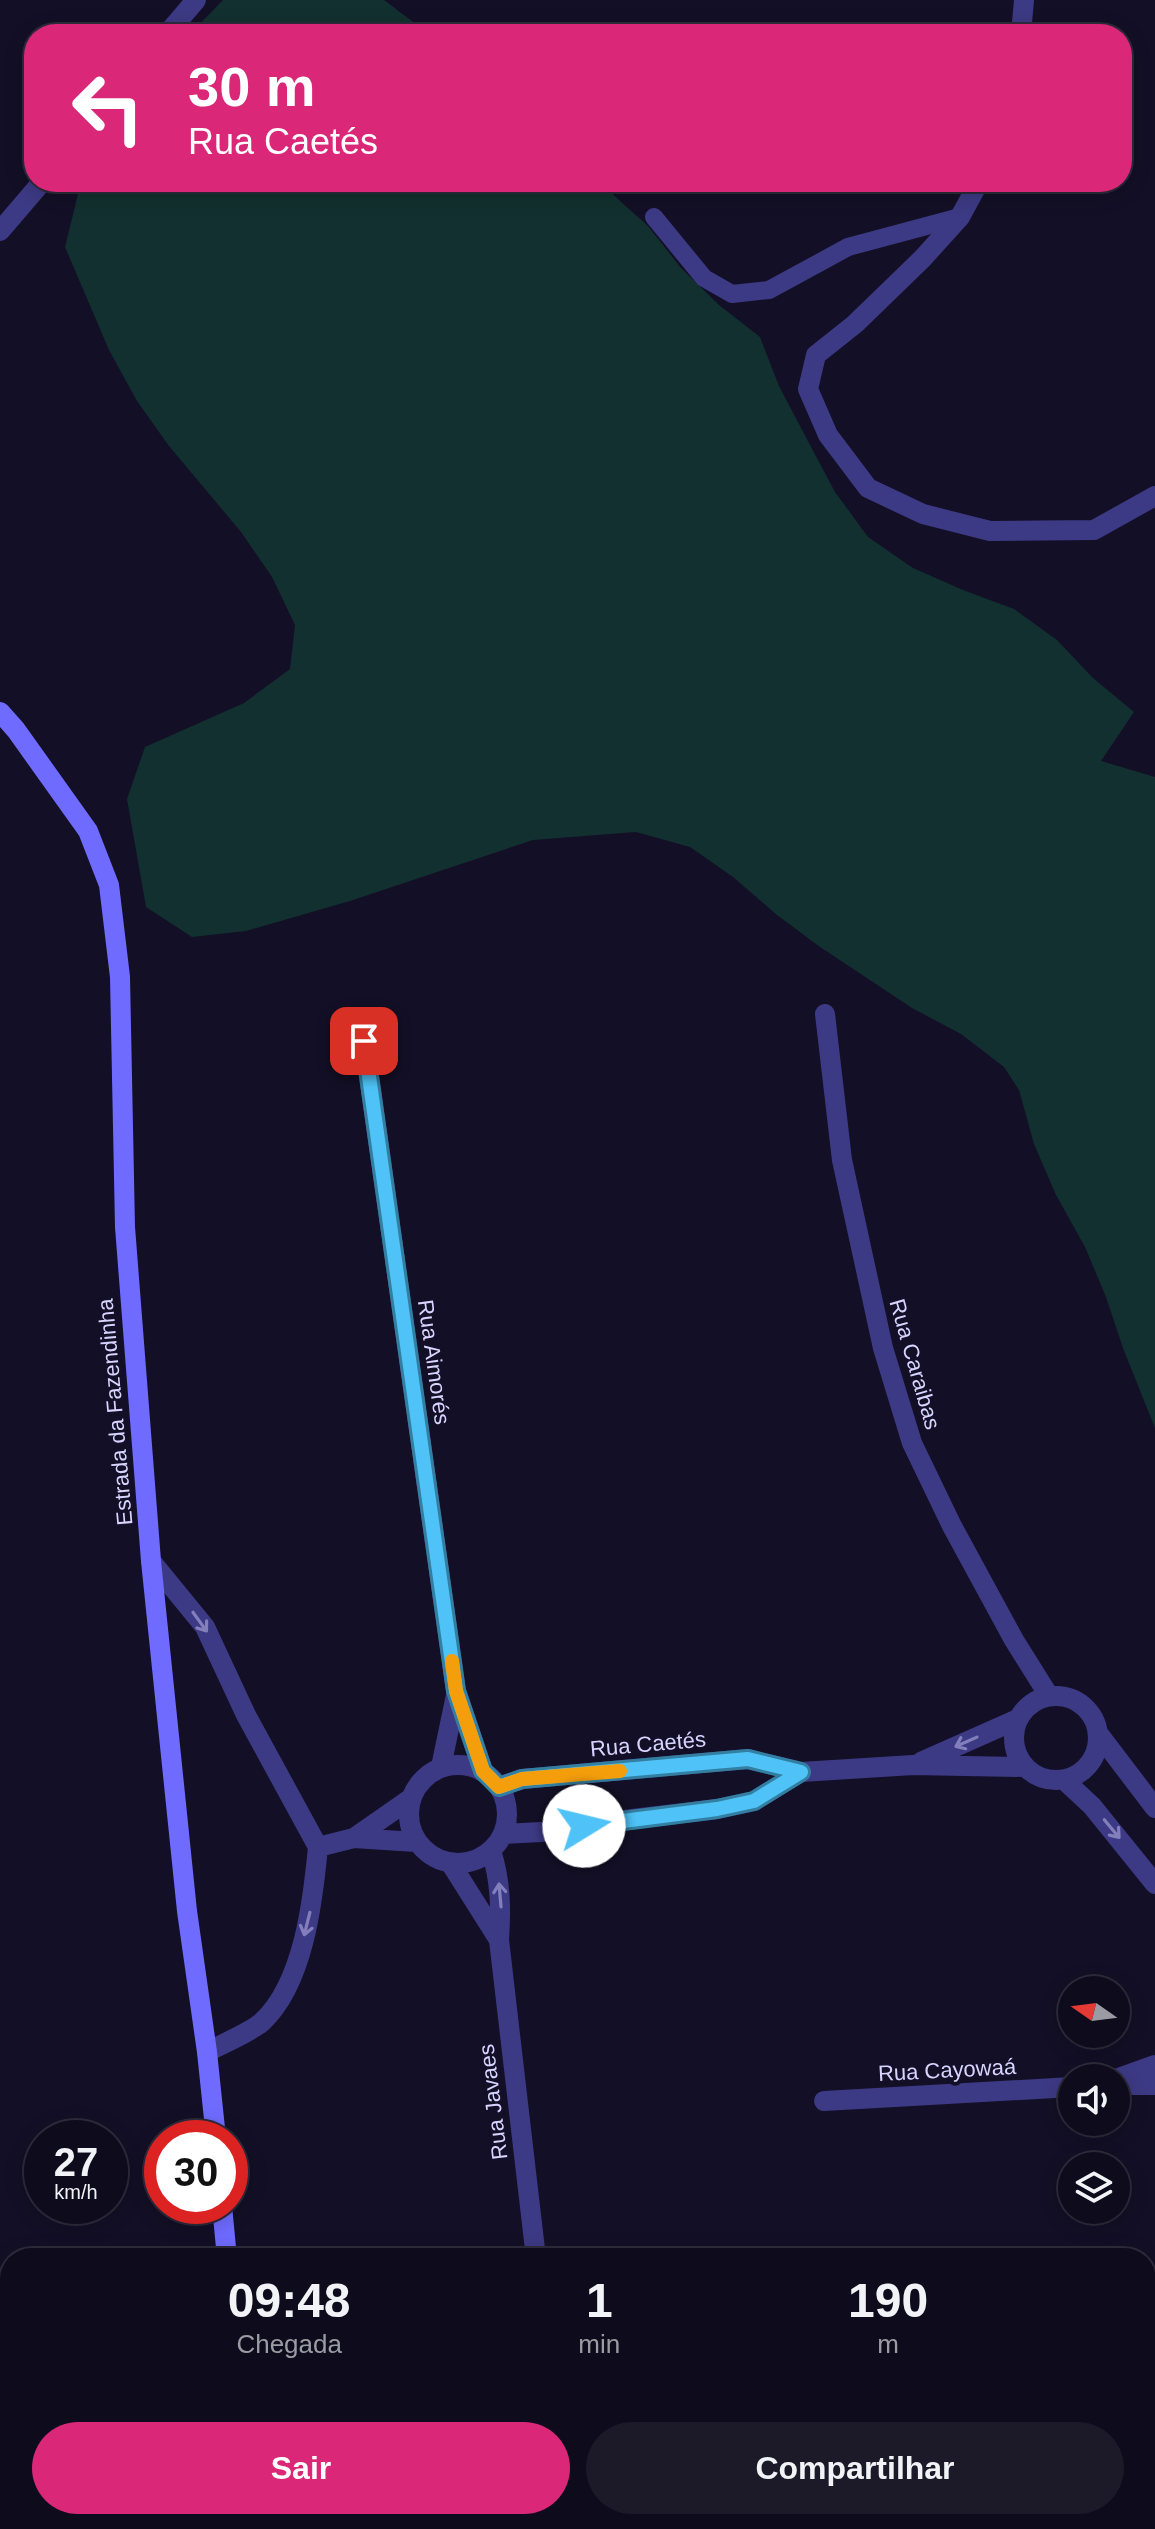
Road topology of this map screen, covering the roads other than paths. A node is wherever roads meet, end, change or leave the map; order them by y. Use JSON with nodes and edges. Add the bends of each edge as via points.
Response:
{"nodes":[{"id":1,"x":196,"y":0,"type":"edge"},
{"id":2,"x":1024,"y":0,"type":"edge"},
{"id":3,"x":176,"y":24,"type":"edge"},
{"id":4,"x":1022,"y":24,"type":"edge"},
{"id":5,"x":33,"y":192,"type":"edge"},
{"id":6,"x":974,"y":192,"type":"edge"},
{"id":7,"x":654,"y":217,"type":"dead end"},
{"id":8,"x":960,"y":217,"type":"junction"},
{"id":9,"x":0,"y":231,"type":"edge"},
{"id":10,"x":1155,"y":496,"type":"edge"},
{"id":11,"x":0,"y":712,"type":"edge"},
{"id":12,"x":825,"y":1014,"type":"dead end"},
{"id":13,"x":364,"y":1041,"type":"dead end"},
{"id":14,"x":151,"y":1561,"type":"junction"},
{"id":15,"x":456,"y":1691,"type":"junction"},
{"id":16,"x":1049,"y":1696,"type":"junction"},
{"id":17,"x":1018,"y":1719,"type":"junction"},
{"id":18,"x":1098,"y":1733,"type":"junction"},
{"id":19,"x":913,"y":1765,"type":"junction"},
{"id":20,"x":441,"y":1767,"type":"junction"},
{"id":21,"x":1024,"y":1767,"type":"junction"},
{"id":22,"x":483,"y":1771,"type":"junction"},
{"id":23,"x":801,"y":1772,"type":"junction"},
{"id":24,"x":1064,"y":1780,"type":"junction"},
{"id":25,"x":499,"y":1787,"type":"junction"},
{"id":26,"x":410,"y":1799,"type":"junction"},
{"id":27,"x":1155,"y":1808,"type":"edge"},
{"id":28,"x":504,"y":1834,"type":"junction"},
{"id":29,"x":354,"y":1838,"type":"junction"},
{"id":30,"x":416,"y":1842,"type":"junction"},
{"id":31,"x":318,"y":1847,"type":"junction"},
{"id":32,"x":491,"y":1851,"type":"junction"},
{"id":33,"x":451,"y":1864,"type":"junction"},
{"id":34,"x":1155,"y":1884,"type":"edge"},
{"id":35,"x":499,"y":1940,"type":"junction"},
{"id":36,"x":207,"y":2052,"type":"junction"},
{"id":37,"x":1155,"y":2065,"type":"edge"},
{"id":38,"x":1130,"y":2076,"type":"edge"},
{"id":39,"x":1130,"y":2083,"type":"edge"},
{"id":40,"x":1155,"y":2085,"type":"edge"},
{"id":41,"x":1058,"y":2088,"type":"edge"},
{"id":42,"x":824,"y":2101,"type":"dead end"},
{"id":43,"x":214,"y":2120,"type":"edge"},
{"id":44,"x":224,"y":2224,"type":"edge"},
{"id":45,"x":226,"y":2248,"type":"edge"},
{"id":46,"x":535,"y":2248,"type":"edge"}],
"edges":[{"from":1,"to":3,"type":"street"},
{"from":2,"to":4,"type":"street"},
{"from":5,"to":9,"type":"street"},
{"from":6,"to":8,"type":"street"},
{"from":7,"to":8,"type":"lane","via":[[704,278],[732,294],[769,290],[848,247]]},
{"from":8,"to":10,"type":"street","via":[[855,324],[816,355],[808,389],[828,435],[868,488],[923,514],[990,531],[1094,530]]},
{"from":11,"to":14,"type":"street","name":"Estrada da Fazendinha","via":[[88,831],[109,885],[120,977],[125,1227]]},
{"from":12,"to":16,"type":"street","name":"Rua Caraibas","via":[[842,1160],[883,1348],[912,1443],[952,1526]]},
{"from":13,"to":15,"type":"street","name":"Rua Aimorés"},
{"from":14,"to":31,"type":"street","one_way":true,"via":[[205,1627]]},
{"from":14,"to":36,"type":"street","name":"Estrada da Fazendinha"},
{"from":15,"to":20,"type":"street","name":"Rua Aimorés"},
{"from":15,"to":22,"type":"street","name":"Rua Aimorés"},
{"from":16,"to":17,"type":"street","via":[[1030,1704]]},
{"from":16,"to":18,"type":"street","via":[[1081,1704]]},
{"from":17,"to":19,"type":"street","name":"Rua Caetés","one_way":true},
{"from":17,"to":21,"type":"street","via":[[1015,1752]]},
{"from":18,"to":24,"type":"street","via":[[1095,1754],[1083,1771]]},
{"from":18,"to":27,"type":"street"},
{"from":19,"to":21,"type":"street","name":"Rua Caetés"},
{"from":19,"to":23,"type":"street","name":"Rua Caetés"},
{"from":20,"to":22,"type":"street","via":[[463,1764]]},
{"from":20,"to":26,"type":"street","via":[[417,1785]]},
{"from":21,"to":24,"type":"street","via":[[1049,1781]]},
{"from":22,"to":25,"type":"street"},
{"from":23,"to":25,"type":"street","name":"Rua Caetés","via":[[748,1759],[522,1779]]},
{"from":23,"to":28,"type":"street","name":"Rua Caetés","via":[[754,1801],[717,1809]]},
{"from":24,"to":34,"type":"street","one_way":true},
{"from":25,"to":28,"type":"street","via":[[508,1818]]},
{"from":26,"to":29,"type":"street"},
{"from":26,"to":30,"type":"street","via":[[408,1821]]},
{"from":28,"to":32,"type":"street"},
{"from":29,"to":30,"type":"street"},
{"from":29,"to":31,"type":"street"},
{"from":30,"to":33,"type":"street"},
{"from":31,"to":36,"type":"street","one_way":true,"via":[[302,1941],[279,2000],[261,2023]]},
{"from":32,"to":33,"type":"street","via":[[473,1862]]},
{"from":35,"to":32,"type":"street","name":"Rua Javaes","one_way":true,"via":[[499,1890]]},
{"from":33,"to":35,"type":"street","name":"Rua Javaes"},
{"from":35,"to":46,"type":"street","name":"Rua Javaes"},
{"from":36,"to":43,"type":"street","name":"Estrada da Fazendinha"},
{"from":37,"to":38,"type":"street"},
{"from":39,"to":40,"type":"street"},
{"from":41,"to":42,"type":"street","name":"Rua Cayowaá"},
{"from":44,"to":45,"type":"street"}]}
